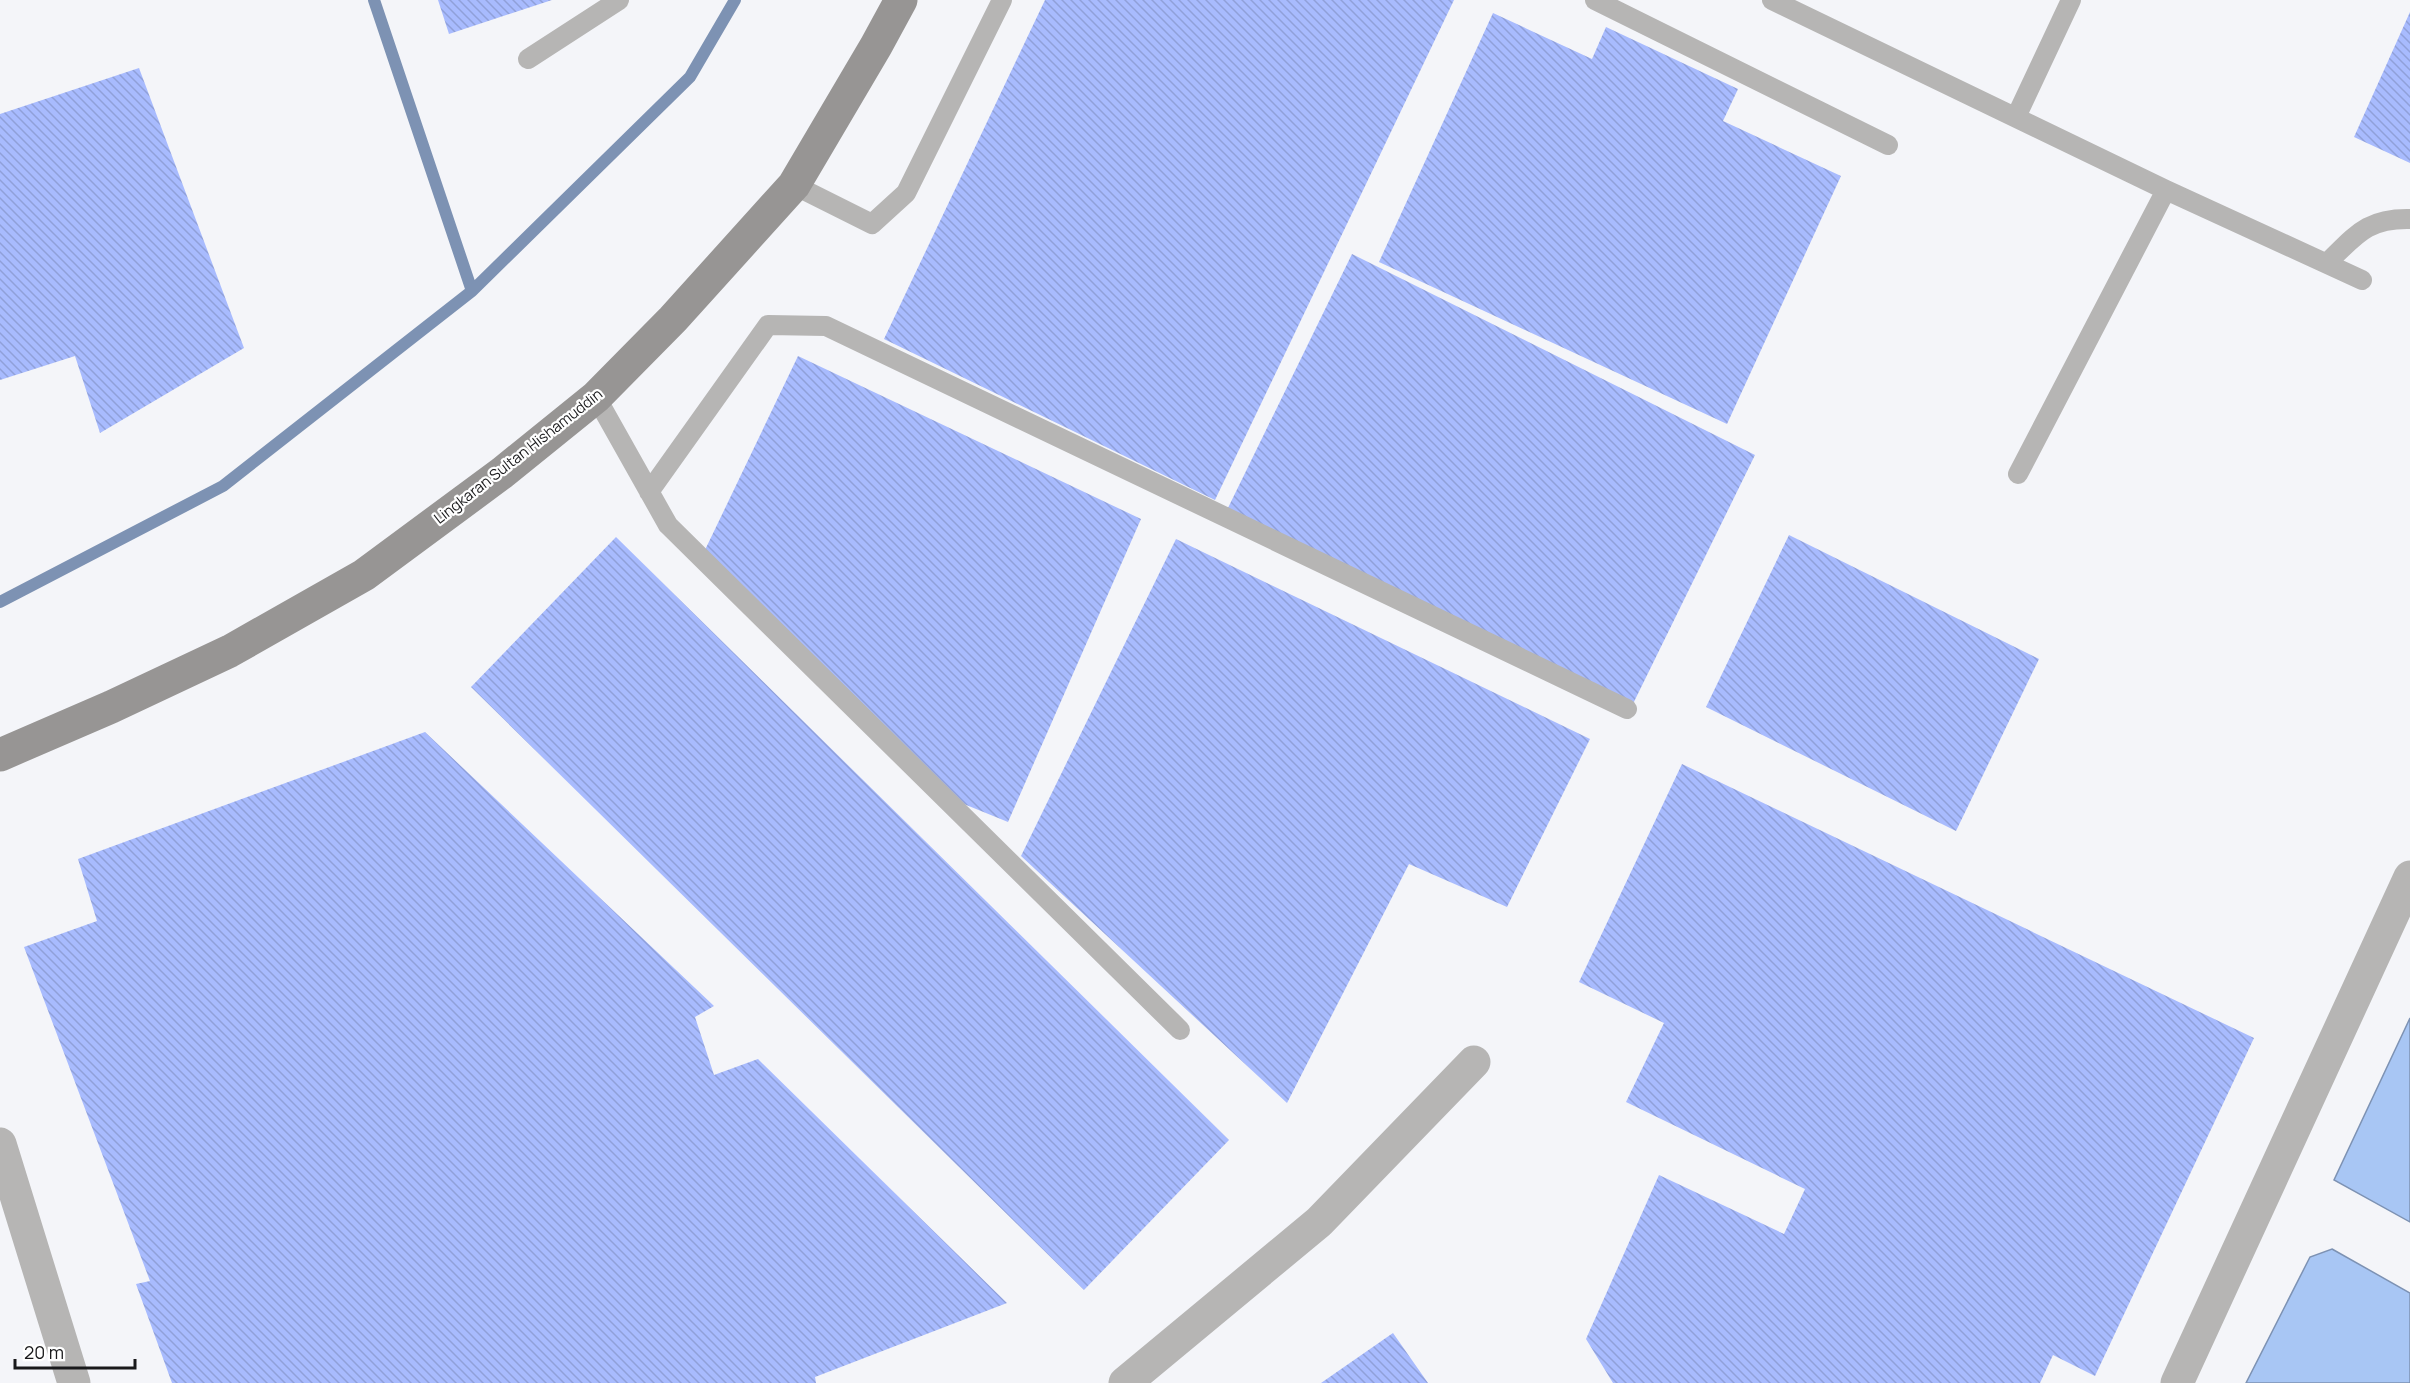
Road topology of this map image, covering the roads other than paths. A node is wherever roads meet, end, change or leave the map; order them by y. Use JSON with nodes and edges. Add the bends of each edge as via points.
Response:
{"nodes":[{"id":1,"x":620,"y":0,"type":"edge"},
{"id":2,"x":901,"y":0,"type":"edge"},
{"id":3,"x":1002,"y":0,"type":"edge"},
{"id":4,"x":1595,"y":0,"type":"edge"},
{"id":5,"x":1772,"y":0,"type":"edge"},
{"id":6,"x":2071,"y":0,"type":"edge"},
{"id":7,"x":528,"y":59,"type":"dead end"},
{"id":8,"x":2016,"y":117,"type":"junction"},
{"id":9,"x":1888,"y":145,"type":"dead end"},
{"id":10,"x":794,"y":185,"type":"junction"},
{"id":11,"x":2166,"y":190,"type":"junction"},
{"id":12,"x":2410,"y":219,"type":"edge"},
{"id":13,"x":2327,"y":263,"type":"junction"},
{"id":14,"x":2362,"y":280,"type":"dead end"},
{"id":15,"x":596,"y":397,"type":"junction"},
{"id":16,"x":2018,"y":474,"type":"dead end"},
{"id":17,"x":649,"y":492,"type":"junction"},
{"id":18,"x":1627,"y":709,"type":"dead end"},
{"id":19,"x":0,"y":756,"type":"edge"},
{"id":20,"x":2410,"y":877,"type":"edge"},
{"id":21,"x":1180,"y":1030,"type":"dead end"},
{"id":22,"x":1474,"y":1062,"type":"dead end"},
{"id":23,"x":0,"y":1144,"type":"edge"},
{"id":24,"x":74,"y":1383,"type":"edge"},
{"id":25,"x":1125,"y":1383,"type":"edge"},
{"id":26,"x":2177,"y":1383,"type":"edge"}],
"edges":[{"from":1,"to":7,"type":"lane"},
{"from":2,"to":10,"type":"street","name":"Lingkaran Sultan Hishamuddin"},
{"from":3,"to":10,"type":"lane","via":[[906,193],[872,224]]},
{"from":4,"to":9,"type":"lane"},
{"from":5,"to":8,"type":"lane"},
{"from":6,"to":8,"type":"lane"},
{"from":8,"to":11,"type":"lane"},
{"from":10,"to":15,"type":"street","name":"Lingkaran Sultan Hishamuddin","via":[[673,319]]},
{"from":11,"to":13,"type":"lane"},
{"from":11,"to":16,"type":"lane"},
{"from":12,"to":13,"type":"lane","via":[[2391,219],[2365,227]]},
{"from":13,"to":14,"type":"lane"},
{"from":15,"to":17,"type":"lane"},
{"from":15,"to":19,"type":"street","name":"Lingkaran Sultan Hishamuddin","via":[[502,473],[364,575],[230,651]]},
{"from":17,"to":18,"type":"lane","via":[[768,325],[826,326]]},
{"from":17,"to":21,"type":"lane","via":[[668,525]]},
{"from":20,"to":26,"type":"street"},
{"from":22,"to":25,"type":"street","via":[[1320,1222]]},
{"from":23,"to":24,"type":"street"}]}
